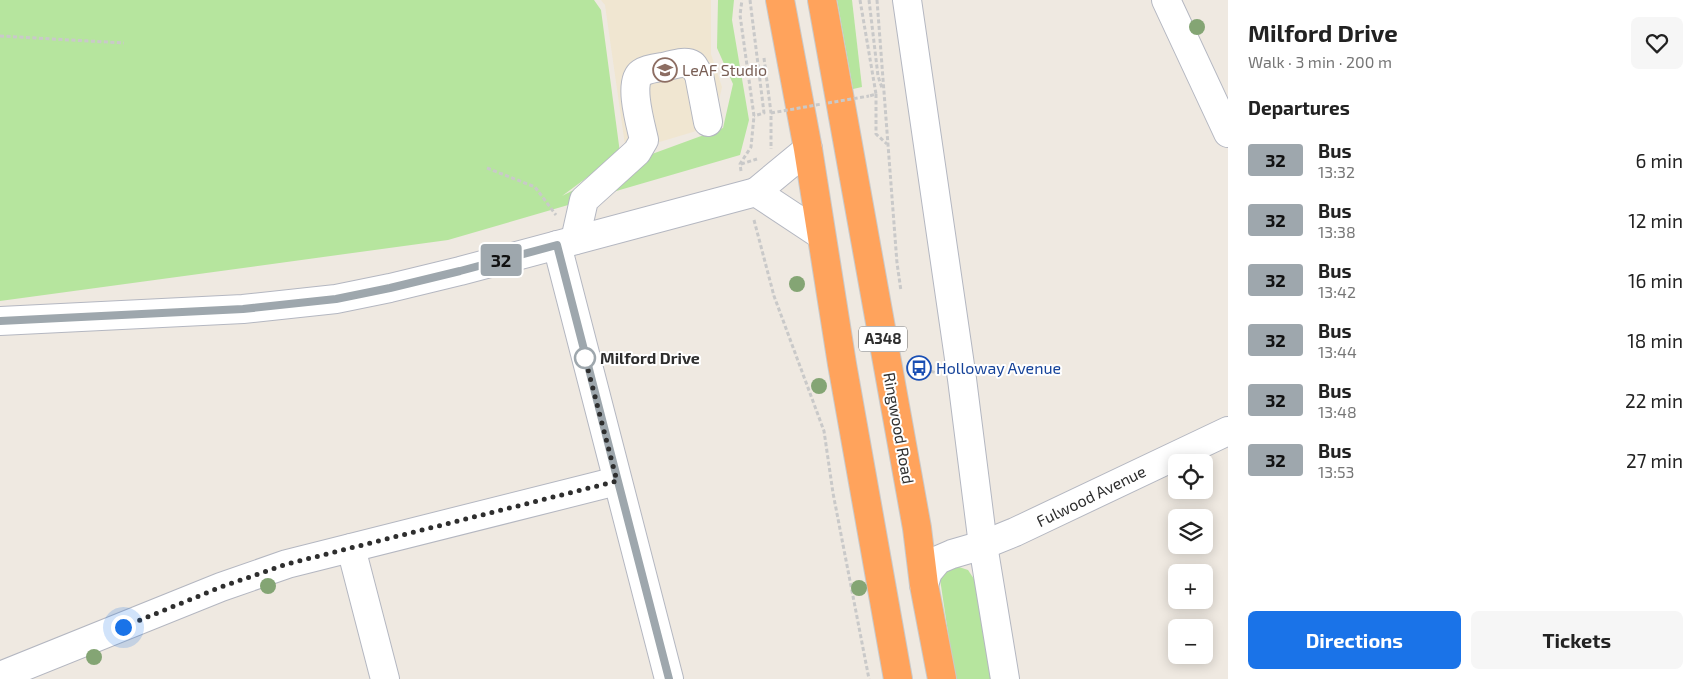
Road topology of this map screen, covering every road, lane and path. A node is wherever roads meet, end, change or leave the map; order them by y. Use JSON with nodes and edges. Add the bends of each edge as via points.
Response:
{"nodes":[{"id":1,"x":742,"y":0,"type":"edge"},
{"id":2,"x":750,"y":0,"type":"edge"},
{"id":3,"x":780,"y":0,"type":"edge"},
{"id":4,"x":822,"y":0,"type":"edge"},
{"id":5,"x":860,"y":0,"type":"edge"},
{"id":6,"x":869,"y":0,"type":"edge"},
{"id":7,"x":877,"y":0,"type":"edge"},
{"id":8,"x":907,"y":0,"type":"edge"},
{"id":9,"x":1166,"y":0,"type":"edge"},
{"id":10,"x":0,"y":36,"type":"edge"},
{"id":11,"x":124,"y":43,"type":"dead end"},
{"id":12,"x":876,"y":94,"type":"junction"},
{"id":13,"x":884,"y":95,"type":"junction"},
{"id":14,"x":828,"y":103,"type":"dead end"},
{"id":15,"x":822,"y":104,"type":"dead end"},
{"id":16,"x":754,"y":116,"type":"junction"},
{"id":17,"x":708,"y":122,"type":"dead end"},
{"id":18,"x":1228,"y":133,"type":"edge"},
{"id":19,"x":888,"y":144,"type":"junction"},
{"id":20,"x":808,"y":149,"type":"junction"},
{"id":21,"x":772,"y":154,"type":"dead end"},
{"id":22,"x":487,"y":168,"type":"dead end"},
{"id":23,"x":751,"y":193,"type":"junction"},
{"id":24,"x":821,"y":235,"type":"junction"},
{"id":25,"x":566,"y":242,"type":"junction"},
{"id":26,"x":901,"y":291,"type":"dead end"},
{"id":27,"x":0,"y":321,"type":"edge"},
{"id":28,"x":911,"y":358,"type":"dead end"},
{"id":29,"x":962,"y":378,"type":"junction"},
{"id":30,"x":1228,"y":431,"type":"edge"},
{"id":31,"x":617,"y":481,"type":"junction"},
{"id":32,"x":917,"y":528,"type":"junction"},
{"id":33,"x":983,"y":546,"type":"junction"},
{"id":34,"x":351,"y":548,"type":"junction"},
{"id":35,"x":952,"y":554,"type":"junction"},
{"id":36,"x":924,"y":586,"type":"junction"},
{"id":37,"x":0,"y":676,"type":"edge"},
{"id":38,"x":385,"y":679,"type":"edge"},
{"id":39,"x":669,"y":679,"type":"edge"},
{"id":40,"x":869,"y":679,"type":"edge"},
{"id":41,"x":898,"y":679,"type":"edge"},
{"id":42,"x":942,"y":679,"type":"edge"},
{"id":43,"x":1005,"y":679,"type":"edge"}],
"edges":[{"from":1,"to":16,"type":"path","via":[[740,15]]},
{"from":2,"to":16,"type":"path","via":[[764,113]]},
{"from":3,"to":20,"type":"highway","number":"A348"},
{"from":4,"to":32,"type":"highway","name":"Ringwood Road","number":"A348"},
{"from":5,"to":12,"type":"path"},
{"from":6,"to":13,"type":"path","via":[[878,76]]},
{"from":7,"to":13,"type":"path"},
{"from":8,"to":29,"type":"street"},
{"from":9,"to":18,"type":"street"},
{"from":10,"to":11,"type":"path"},
{"from":12,"to":14,"type":"path","bridge":true},
{"from":12,"to":19,"type":"path","via":[[876,134]]},
{"from":13,"to":19,"type":"path"},
{"from":15,"to":21,"type":"path","bridge":true,"via":[[771,113]]},
{"from":16,"to":23,"type":"path","via":[[751,147],[740,164]]},
{"from":17,"to":25,"type":"street","via":[[699,75],[693,65],[685,63],[640,73],[634,88],[644,140],[637,152],[584,200]]},
{"from":19,"to":26,"type":"path"},
{"from":20,"to":23,"type":"street"},
{"from":20,"to":24,"type":"highway","number":"A348"},
{"from":22,"to":25,"type":"path","via":[[535,187]]},
{"from":23,"to":24,"type":"street"},
{"from":23,"to":25,"type":"street"},
{"from":23,"to":40,"type":"path","via":[[774,296],[824,431]]},
{"from":24,"to":41,"type":"highway","number":"A348"},
{"from":25,"to":27,"type":"street","via":[[460,271],[336,299],[234,309]]},
{"from":25,"to":31,"type":"street"},
{"from":28,"to":29,"type":"path","via":[[912,368]]},
{"from":29,"to":33,"type":"street"},
{"from":30,"to":33,"type":"street","name":"Fulwood Avenue"},
{"from":31,"to":34,"type":"street"},
{"from":31,"to":39,"type":"street"},
{"from":32,"to":35,"type":"street","via":[[926,542]]},
{"from":32,"to":36,"type":"highway","name":"Ringwood Road","number":"A348"},
{"from":33,"to":35,"type":"street","name":"Fulwood Avenue"},
{"from":33,"to":43,"type":"street"},
{"from":34,"to":37,"type":"street","via":[[256,574]]},
{"from":34,"to":38,"type":"street"},
{"from":35,"to":36,"type":"street","name":"Fulwood Avenue","via":[[938,560],[928,572]]},
{"from":36,"to":42,"type":"highway","name":"Ringwood Road","number":"A348"}]}
